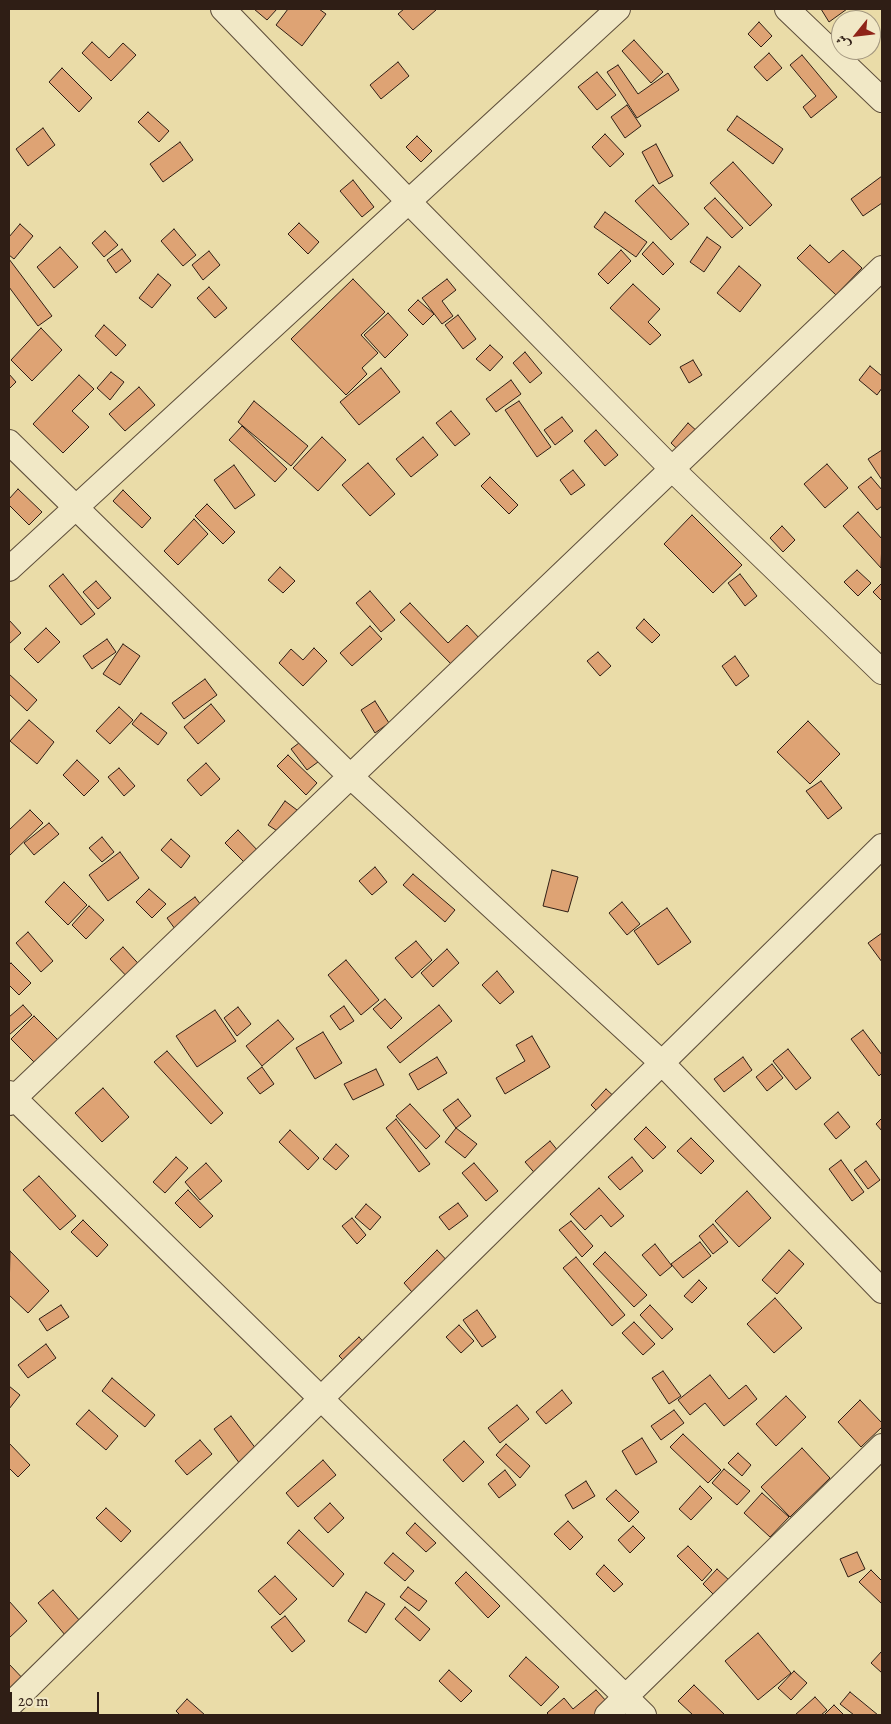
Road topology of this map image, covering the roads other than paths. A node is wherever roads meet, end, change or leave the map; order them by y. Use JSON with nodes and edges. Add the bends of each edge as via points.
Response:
{"nodes":[{"id":1,"x":223,"y":9,"type":"edge"},
{"id":2,"x":618,"y":9,"type":"edge"},
{"id":3,"x":787,"y":9,"type":"edge"},
{"id":4,"x":882,"y":100,"type":"edge"},
{"id":5,"x":409,"y":202,"type":"junction"},
{"id":6,"x":882,"y":268,"type":"edge"},
{"id":7,"x":9,"y":442,"type":"edge"},
{"id":8,"x":672,"y":469,"type":"junction"},
{"id":9,"x":76,"y":507,"type":"junction"},
{"id":10,"x":9,"y":569,"type":"edge"},
{"id":11,"x":882,"y":672,"type":"edge"},
{"id":12,"x":350,"y":776,"type":"junction"},
{"id":13,"x":882,"y":846,"type":"edge"},
{"id":14,"x":662,"y":1063,"type":"junction"},
{"id":15,"x":10,"y":1098,"type":"edge"},
{"id":16,"x":882,"y":1291,"type":"edge"},
{"id":17,"x":321,"y":1399,"type":"junction"},
{"id":18,"x":882,"y":1446,"type":"edge"},
{"id":19,"x":626,"y":1697,"type":"junction"},
{"id":20,"x":9,"y":1706,"type":"edge"},
{"id":21,"x":607,"y":1715,"type":"edge"},
{"id":22,"x":644,"y":1715,"type":"edge"}],
"edges":[{"from":1,"to":5,"type":"street"},
{"from":2,"to":5,"type":"street"},
{"from":3,"to":4,"type":"street"},
{"from":5,"to":8,"type":"street"},
{"from":5,"to":9,"type":"street"},
{"from":6,"to":8,"type":"street"},
{"from":7,"to":9,"type":"street"},
{"from":8,"to":11,"type":"street"},
{"from":8,"to":12,"type":"street"},
{"from":9,"to":10,"type":"street"},
{"from":9,"to":12,"type":"street"},
{"from":12,"to":14,"type":"street"},
{"from":12,"to":15,"type":"street"},
{"from":13,"to":14,"type":"street"},
{"from":14,"to":16,"type":"street"},
{"from":14,"to":17,"type":"street"},
{"from":15,"to":17,"type":"street"},
{"from":17,"to":19,"type":"street"},
{"from":17,"to":20,"type":"street"},
{"from":18,"to":19,"type":"street"},
{"from":19,"to":21,"type":"street"},
{"from":19,"to":22,"type":"street"}]}
